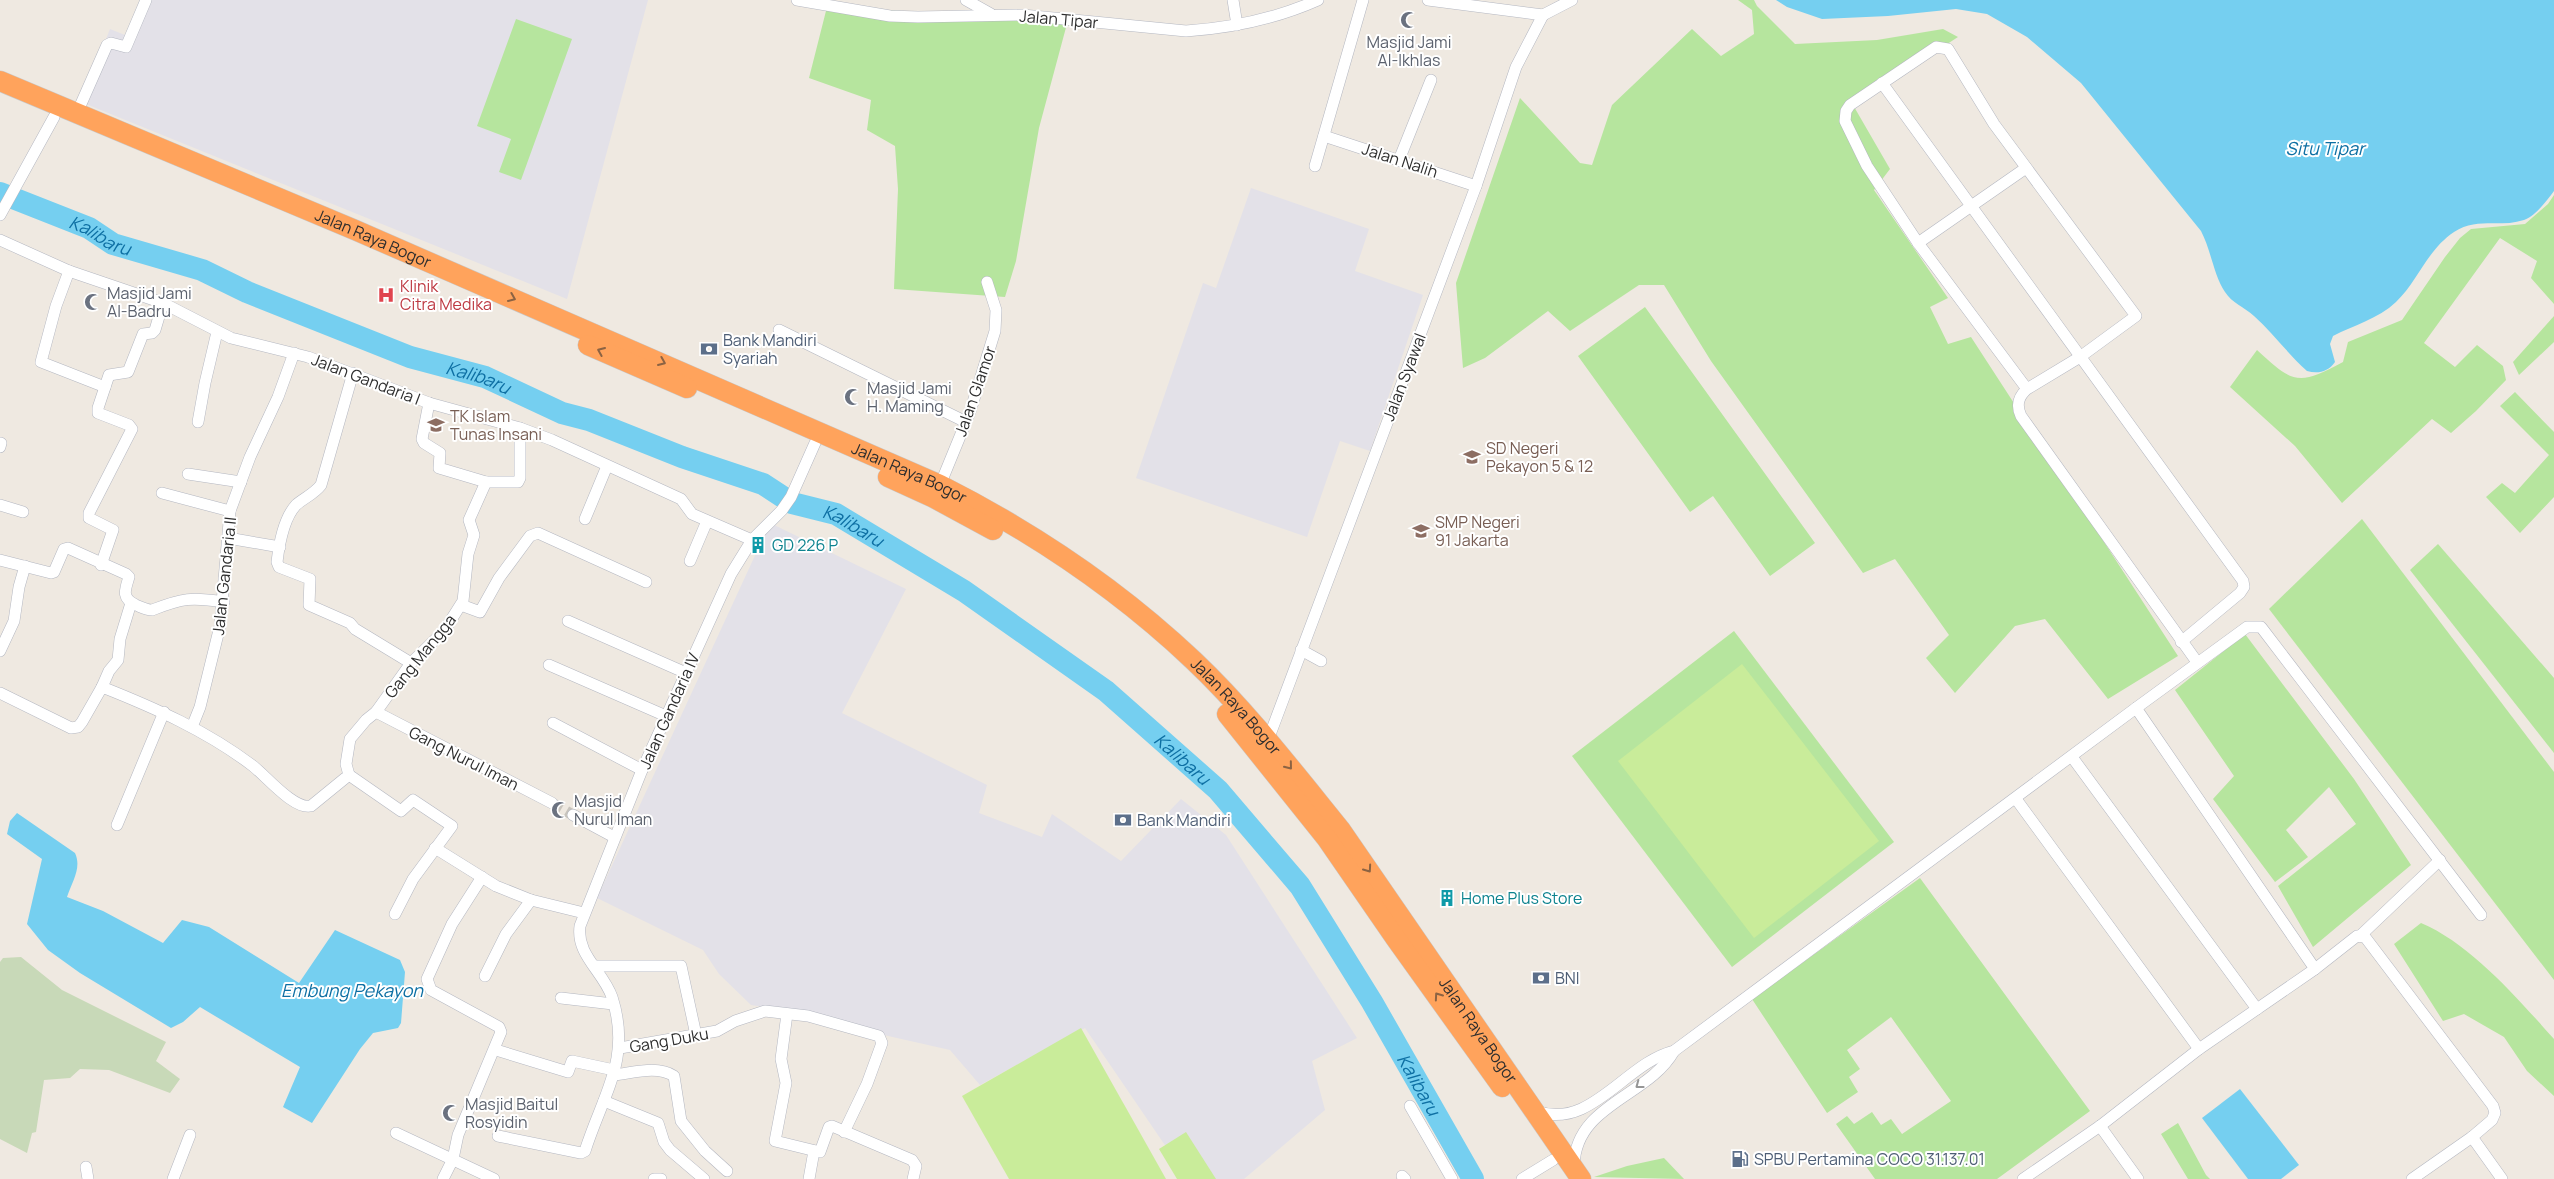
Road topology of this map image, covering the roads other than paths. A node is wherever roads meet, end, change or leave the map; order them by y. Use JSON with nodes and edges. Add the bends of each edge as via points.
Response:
{"nodes":[{"id":1,"x":146,"y":0,"type":"edge"},
{"id":2,"x":797,"y":0,"type":"edge"},
{"id":3,"x":966,"y":0,"type":"edge"},
{"id":4,"x":1233,"y":0,"type":"edge"},
{"id":5,"x":1318,"y":0,"type":"edge"},
{"id":6,"x":1363,"y":0,"type":"edge"},
{"id":7,"x":1428,"y":0,"type":"edge"},
{"id":8,"x":1572,"y":0,"type":"edge"},
{"id":9,"x":1510,"y":5,"type":"edge"},
{"id":10,"x":992,"y":15,"type":"junction"},
{"id":11,"x":1543,"y":15,"type":"junction"},
{"id":12,"x":1237,"y":25,"type":"junction"},
{"id":13,"x":1430,"y":80,"type":"dead end"},
{"id":14,"x":0,"y":81,"type":"edge"},
{"id":15,"x":1882,"y":83,"type":"junction"},
{"id":16,"x":0,"y":95,"type":"edge"},
{"id":17,"x":77,"y":113,"type":"junction"},
{"id":18,"x":54,"y":118,"type":"junction"},
{"id":19,"x":1324,"y":136,"type":"junction"},
{"id":20,"x":1399,"y":160,"type":"junction"},
{"id":21,"x":175,"y":161,"type":"junction"},
{"id":22,"x":1315,"y":166,"type":"dead end"},
{"id":23,"x":2026,"y":168,"type":"junction"},
{"id":24,"x":1476,"y":186,"type":"junction"},
{"id":25,"x":1972,"y":204,"type":"junction"},
{"id":26,"x":2,"y":212,"type":"edge"},
{"id":27,"x":0,"y":240,"type":"edge"},
{"id":28,"x":1918,"y":243,"type":"junction"},
{"id":29,"x":70,"y":271,"type":"junction"},
{"id":30,"x":987,"y":282,"type":"dead end"},
{"id":31,"x":163,"y":303,"type":"junction"},
{"id":32,"x":779,"y":330,"type":"dead end"},
{"id":33,"x":217,"y":332,"type":"junction"},
{"id":34,"x":294,"y":353,"type":"junction"},
{"id":35,"x":2080,"y":357,"type":"junction"},
{"id":36,"x":353,"y":373,"type":"junction"},
{"id":37,"x":105,"y":387,"type":"junction"},
{"id":38,"x":2027,"y":389,"type":"junction"},
{"id":39,"x":429,"y":403,"type":"junction"},
{"id":40,"x":198,"y":422,"type":"dead end"},
{"id":41,"x":966,"y":422,"type":"junction"},
{"id":42,"x":520,"y":428,"type":"junction"},
{"id":43,"x":814,"y":443,"type":"junction"},
{"id":44,"x":607,"y":466,"type":"junction"},
{"id":45,"x":188,"y":474,"type":"dead end"},
{"id":46,"x":240,"y":482,"type":"junction"},
{"id":47,"x":486,"y":482,"type":"junction"},
{"id":48,"x":937,"y":491,"type":"junction"},
{"id":49,"x":162,"y":493,"type":"dead end"},
{"id":50,"x":0,"y":505,"type":"edge"},
{"id":51,"x":230,"y":511,"type":"junction"},
{"id":52,"x":23,"y":512,"type":"dead end"},
{"id":53,"x":585,"y":519,"type":"dead end"},
{"id":54,"x":706,"y":521,"type":"junction"},
{"id":55,"x":228,"y":538,"type":"junction"},
{"id":56,"x":752,"y":540,"type":"junction"},
{"id":57,"x":280,"y":546,"type":"junction"},
{"id":58,"x":0,"y":560,"type":"edge"},
{"id":59,"x":690,"y":561,"type":"dead end"},
{"id":60,"x":101,"y":565,"type":"junction"},
{"id":61,"x":25,"y":566,"type":"junction"},
{"id":62,"x":646,"y":582,"type":"dead end"},
{"id":63,"x":224,"y":602,"type":"junction"},
{"id":64,"x":131,"y":603,"type":"junction"},
{"id":65,"x":461,"y":605,"type":"junction"},
{"id":66,"x":568,"y":620,"type":"dead end"},
{"id":67,"x":2181,"y":642,"type":"junction"},
{"id":68,"x":1301,"y":650,"type":"junction"},
{"id":69,"x":0,"y":651,"type":"edge"},
{"id":70,"x":1321,"y":662,"type":"dead end"},
{"id":71,"x":2197,"y":662,"type":"junction"},
{"id":72,"x":411,"y":663,"type":"junction"},
{"id":73,"x":549,"y":665,"type":"dead end"},
{"id":74,"x":686,"y":673,"type":"junction"},
{"id":75,"x":102,"y":686,"type":"junction"},
{"id":76,"x":0,"y":693,"type":"edge"},
{"id":77,"x":2136,"y":708,"type":"junction"},
{"id":78,"x":164,"y":712,"type":"junction"},
{"id":79,"x":376,"y":712,"type":"junction"},
{"id":80,"x":666,"y":716,"type":"junction"},
{"id":81,"x":553,"y":723,"type":"dead end"},
{"id":82,"x":192,"y":727,"type":"junction"},
{"id":83,"x":1268,"y":740,"type":"junction"},
{"id":84,"x":2072,"y":757,"type":"junction"},
{"id":85,"x":642,"y":770,"type":"junction"},
{"id":86,"x":349,"y":775,"type":"junction"},
{"id":87,"x":2016,"y":799,"type":"junction"},
{"id":88,"x":552,"y":803,"type":"tunnel mouth"},
{"id":89,"x":572,"y":815,"type":"tunnel mouth"},
{"id":90,"x":117,"y":824,"type":"dead end"},
{"id":91,"x":614,"y":837,"type":"junction"},
{"id":92,"x":435,"y":848,"type":"junction"},
{"id":93,"x":2440,"y":860,"type":"junction"},
{"id":94,"x":482,"y":878,"type":"junction"},
{"id":95,"x":531,"y":900,"type":"junction"},
{"id":96,"x":395,"y":914,"type":"dead end"},
{"id":97,"x":584,"y":914,"type":"junction"},
{"id":98,"x":2481,"y":914,"type":"dead end"},
{"id":99,"x":2361,"y":935,"type":"junction"},
{"id":100,"x":595,"y":966,"type":"junction"},
{"id":101,"x":2315,"y":970,"type":"junction"},
{"id":102,"x":485,"y":976,"type":"dead end"},
{"id":103,"x":561,"y":998,"type":"dead end"},
{"id":104,"x":613,"y":1004,"type":"junction"},
{"id":105,"x":2257,"y":1008,"type":"junction"},
{"id":106,"x":787,"y":1014,"type":"junction"},
{"id":107,"x":696,"y":1035,"type":"junction"},
{"id":108,"x":620,"y":1048,"type":"junction"},
{"id":109,"x":2199,"y":1049,"type":"junction"},
{"id":110,"x":496,"y":1050,"type":"junction"},
{"id":111,"x":1674,"y":1051,"type":"junction"},
{"id":112,"x":614,"y":1073,"type":"junction"},
{"id":113,"x":604,"y":1101,"type":"junction"},
{"id":114,"x":1410,"y":1106,"type":"dead end"},
{"id":115,"x":1583,"y":1109,"type":"junction"},
{"id":116,"x":1528,"y":1114,"type":"junction"},
{"id":117,"x":1591,"y":1121,"type":"junction"},
{"id":118,"x":2100,"y":1126,"type":"junction"},
{"id":119,"x":396,"y":1132,"type":"dead end"},
{"id":120,"x":844,"y":1132,"type":"junction"},
{"id":121,"x":190,"y":1135,"type":"dead end"},
{"id":122,"x":498,"y":1136,"type":"dead end"},
{"id":123,"x":2472,"y":1137,"type":"junction"},
{"id":124,"x":814,"y":1151,"type":"junction"},
{"id":125,"x":453,"y":1159,"type":"junction"},
{"id":126,"x":1553,"y":1160,"type":"junction"},
{"id":127,"x":727,"y":1171,"type":"dead end"},
{"id":128,"x":1574,"y":1175,"type":"edge"},
{"id":129,"x":2037,"y":1175,"type":"edge"},
{"id":130,"x":173,"y":1179,"type":"edge"},
{"id":131,"x":443,"y":1179,"type":"edge"},
{"id":132,"x":494,"y":1179,"type":"edge"},
{"id":133,"x":654,"y":1179,"type":"edge"},
{"id":134,"x":661,"y":1179,"type":"edge"},
{"id":135,"x":704,"y":1179,"type":"edge"},
{"id":136,"x":809,"y":1179,"type":"edge"},
{"id":137,"x":913,"y":1179,"type":"edge"},
{"id":138,"x":1452,"y":1179,"type":"edge"},
{"id":139,"x":1522,"y":1179,"type":"edge"},
{"id":140,"x":2023,"y":1179,"type":"edge"},
{"id":141,"x":2138,"y":1179,"type":"edge"},
{"id":142,"x":2412,"y":1179,"type":"edge"},
{"id":143,"x":2502,"y":1179,"type":"edge"}],
"edges":[{"from":1,"to":17,"type":"street","via":[[126,47],[107,45]]},
{"from":2,"to":10,"type":"street","name":"Jalan Tipar","via":[[890,16]]},
{"from":3,"to":10,"type":"street"},
{"from":4,"to":12,"type":"street"},
{"from":5,"to":12,"type":"street","name":"Jalan Tipar","via":[[1271,19]]},
{"from":6,"to":19,"type":"street"},
{"from":7,"to":9,"type":"street"},
{"from":8,"to":11,"type":"street"},
{"from":9,"to":11,"type":"street"},
{"from":10,"to":12,"type":"street","name":"Jalan Tipar","via":[[1082,20],[1186,32]]},
{"from":11,"to":24,"type":"street","name":"Jalan Syawal","via":[[1516,67]]},
{"from":13,"to":20,"type":"street"},
{"from":14,"to":17,"type":"highway","name":"Jalan Raya Bogor"},
{"from":15,"to":23,"type":"street","via":[[1936,47],[1945,47]]},
{"from":15,"to":25,"type":"street"},
{"from":15,"to":28,"type":"street","via":[[1850,105],[1845,121],[1868,166]]},
{"from":16,"to":18,"type":"highway","name":"Jalan Raya Bogor"},
{"from":17,"to":21,"type":"highway","name":"Jalan Raya Bogor"},
{"from":18,"to":21,"type":"highway","name":"Jalan Raya Bogor"},
{"from":18,"to":26,"type":"street"},
{"from":19,"to":20,"type":"street","name":"Jalan Nalih"},
{"from":19,"to":22,"type":"street"},
{"from":20,"to":24,"type":"street","name":"Jalan Nalih"},
{"from":43,"to":21,"type":"highway","name":"Jalan Raya Bogor","one_way":true},
{"from":21,"to":48,"type":"highway","name":"Jalan Raya Bogor","one_way":true,"via":[[686,372]]},
{"from":23,"to":25,"type":"street"},
{"from":23,"to":35,"type":"street","via":[[2136,316]]},
{"from":24,"to":68,"type":"street","name":"Jalan Syawal"},
{"from":25,"to":28,"type":"street"},
{"from":25,"to":35,"type":"street"},
{"from":27,"to":29,"type":"street","name":"Jalan Gandaria I"},
{"from":28,"to":38,"type":"street"},
{"from":29,"to":31,"type":"street","name":"Jalan Gandaria I"},
{"from":29,"to":37,"type":"street","via":[[56,306],[41,362]]},
{"from":30,"to":41,"type":"street","name":"Jalan Glamor","via":[[995,302],[996,324]]},
{"from":31,"to":33,"type":"street","name":"Jalan Gandaria I"},
{"from":31,"to":37,"type":"street","via":[[155,330],[143,334],[129,371],[109,375]]},
{"from":32,"to":41,"type":"street"},
{"from":33,"to":34,"type":"street","name":"Jalan Gandaria I"},
{"from":33,"to":40,"type":"street"},
{"from":34,"to":36,"type":"street","name":"Jalan Gandaria I"},
{"from":34,"to":46,"type":"street","name":"Jalan Gandaria II"},
{"from":35,"to":38,"type":"street"},
{"from":35,"to":67,"type":"street","via":[[2243,581],[2240,593]]},
{"from":36,"to":39,"type":"street","name":"Jalan Gandaria I"},
{"from":36,"to":57,"type":"street","via":[[321,485],[289,516]]},
{"from":37,"to":60,"type":"street","via":[[98,413],[132,429],[88,513],[89,518],[113,530]]},
{"from":38,"to":67,"type":"street","via":[[2018,402],[2021,416]]},
{"from":39,"to":42,"type":"street","name":"Jalan Gandaria I"},
{"from":39,"to":47,"type":"street","via":[[422,440],[440,453],[440,469]]},
{"from":41,"to":48,"type":"street","name":"Jalan Glamor"},
{"from":42,"to":44,"type":"street","name":"Jalan Gandaria I"},
{"from":42,"to":47,"type":"street","via":[[518,482]]},
{"from":43,"to":48,"type":"highway","name":"Jalan Raya Bogor"},
{"from":43,"to":56,"type":"street","name":"Jalan Gandaria IV","via":[[791,497]]},
{"from":44,"to":53,"type":"street"},
{"from":44,"to":54,"type":"street","name":"Jalan Gandaria I","via":[[681,499],[692,514]]},
{"from":45,"to":46,"type":"street"},
{"from":46,"to":51,"type":"street","name":"Jalan Gandaria II"},
{"from":47,"to":65,"type":"street","name":"Gang Mangga","via":[[469,520],[474,536],[468,554]]},
{"from":48,"to":83,"type":"highway","name":"Jalan Raya Bogor","via":[[1009,524],[1107,588],[1194,661]]},
{"from":116,"to":48,"type":"highway","name":"Jalan Raya Bogor","one_way":true,"via":[[1396,939],[1327,838],[1223,709],[1156,643],[1104,602]]},
{"from":49,"to":51,"type":"street"},
{"from":50,"to":52,"type":"street"},
{"from":51,"to":55,"type":"street","name":"Jalan Gandaria II"},
{"from":54,"to":56,"type":"street","name":"Jalan Gandaria I"},
{"from":54,"to":59,"type":"street"},
{"from":55,"to":57,"type":"street"},
{"from":55,"to":63,"type":"street","name":"Jalan Gandaria II"},
{"from":56,"to":74,"type":"street","name":"Jalan Gandaria IV","via":[[731,574]]},
{"from":57,"to":72,"type":"street","via":[[279,567],[310,579],[309,605],[350,623]]},
{"from":58,"to":61,"type":"street"},
{"from":60,"to":61,"type":"street","via":[[66,548],[51,574]]},
{"from":60,"to":64,"type":"street","via":[[129,577],[124,596]]},
{"from":61,"to":69,"type":"street","via":[[14,621]]},
{"from":62,"to":65,"type":"street","via":[[538,533],[530,536],[498,578],[480,612]]},
{"from":63,"to":64,"type":"street","via":[[196,598],[164,603],[152,610]]},
{"from":63,"to":82,"type":"street","name":"Jalan Gandaria II","via":[[215,652]]},
{"from":64,"to":75,"type":"street","via":[[120,639],[118,660]]},
{"from":65,"to":72,"type":"street","name":"Gang Mangga","via":[[444,631]]},
{"from":66,"to":74,"type":"street"},
{"from":67,"to":71,"type":"street"},
{"from":68,"to":70,"type":"street"},
{"from":68,"to":83,"type":"street","name":"Jalan Syawal"},
{"from":71,"to":77,"type":"street"},
{"from":71,"to":93,"type":"street","via":[[2247,627],[2265,629]]},
{"from":72,"to":79,"type":"street","name":"Gang Mangga"},
{"from":73,"to":80,"type":"street"},
{"from":74,"to":80,"type":"street","name":"Jalan Gandaria IV"},
{"from":75,"to":76,"type":"street","via":[[82,722],[71,728]]},
{"from":75,"to":78,"type":"street"},
{"from":77,"to":84,"type":"street"},
{"from":77,"to":101,"type":"street"},
{"from":78,"to":82,"type":"street"},
{"from":78,"to":90,"type":"street"},
{"from":79,"to":86,"type":"street","name":"Gang Mangga","via":[[349,742],[346,764]]},
{"from":79,"to":88,"type":"street","name":"Gang Nurul Iman"},
{"from":80,"to":85,"type":"street","name":"Jalan Gandaria IV"},
{"from":81,"to":85,"type":"street"},
{"from":82,"to":86,"type":"street","via":[[244,760],[295,802],[306,807]]},
{"from":83,"to":116,"type":"highway","name":"Jalan Raya Bogor","one_way":true,"via":[[1340,829]]},
{"from":84,"to":87,"type":"street"},
{"from":84,"to":105,"type":"street"},
{"from":85,"to":91,"type":"street","name":"Jalan Gandaria IV"},
{"from":86,"to":92,"type":"street","via":[[401,811],[412,800],[449,822],[452,826]]},
{"from":87,"to":109,"type":"street"},
{"from":87,"to":111,"type":"street"},
{"from":89,"to":91,"type":"street"},
{"from":91,"to":97,"type":"street","name":"Jalan Gandaria IV"},
{"from":92,"to":94,"type":"street"},
{"from":92,"to":96,"type":"street","via":[[413,879]]},
{"from":93,"to":98,"type":"street"},
{"from":93,"to":99,"type":"street"},
{"from":94,"to":95,"type":"street"},
{"from":94,"to":110,"type":"street","via":[[452,924],[428,984],[431,990],[499,1027],[501,1036]]},
{"from":95,"to":97,"type":"street"},
{"from":95,"to":102,"type":"street","via":[[506,934]]},
{"from":97,"to":100,"type":"street","name":"Jalan Gandaria IV","via":[[579,941]]},
{"from":99,"to":101,"type":"street"},
{"from":99,"to":123,"type":"street","via":[[2493,1106],[2495,1117]]},
{"from":100,"to":104,"type":"street","name":"Jalan Gandaria IV","via":[[606,982]]},
{"from":100,"to":107,"type":"street","via":[[681,966]]},
{"from":101,"to":105,"type":"street"},
{"from":103,"to":104,"type":"street"},
{"from":104,"to":108,"type":"street","name":"Jalan Gandaria IV"},
{"from":105,"to":109,"type":"street"},
{"from":106,"to":107,"type":"street","name":"Gang Duku","via":[[755,1013],[717,1032]]},
{"from":106,"to":120,"type":"street","via":[[808,1016],[879,1036],[882,1043]]},
{"from":106,"to":124,"type":"street","via":[[781,1059],[786,1083],[775,1140]]},
{"from":107,"to":108,"type":"street","name":"Gang Duku"},
{"from":108,"to":112,"type":"street","name":"Jalan Gandaria IV"},
{"from":109,"to":118,"type":"street"},
{"from":110,"to":112,"type":"street","via":[[568,1072],[572,1061]]},
{"from":110,"to":125,"type":"street","via":[[458,1136]]},
{"from":111,"to":115,"type":"street","via":[[1658,1056]]},
{"from":111,"to":117,"type":"street","one_way":true,"via":[[1657,1071]]},
{"from":112,"to":113,"type":"street","name":"Jalan Gandaria IV"},
{"from":112,"to":127,"type":"street","via":[[657,1070],[674,1076],[682,1121],[705,1151]]},
{"from":113,"to":122,"type":"street","name":"Jalan Gandaria IV","via":[[585,1151],[581,1153]]},
{"from":113,"to":135,"type":"street","via":[[658,1123],[670,1150]]},
{"from":114,"to":138,"type":"street"},
{"from":115,"to":116,"type":"street","via":[[1550,1116]]},
{"from":115,"to":117,"type":"street"},
{"from":116,"to":126,"type":"highway","name":"Jalan Raya Bogor"},
{"from":116,"to":128,"type":"highway","name":"Jalan Raya Bogor"},
{"from":117,"to":128,"type":"street","via":[[1574,1150]]},
{"from":118,"to":129,"type":"street"},
{"from":118,"to":141,"type":"street"},
{"from":119,"to":125,"type":"street"},
{"from":120,"to":124,"type":"street","via":[[829,1126],[821,1151]]},
{"from":120,"to":137,"type":"street","via":[[912,1160],[916,1169]]},
{"from":121,"to":130,"type":"street"},
{"from":123,"to":142,"type":"street"},
{"from":123,"to":143,"type":"street"},
{"from":124,"to":136,"type":"street"},
{"from":125,"to":131,"type":"street"},
{"from":125,"to":132,"type":"street"},
{"from":126,"to":128,"type":"highway","name":"Jalan Raya Bogor"},
{"from":126,"to":139,"type":"street"},
{"from":129,"to":140,"type":"street"},
{"from":133,"to":134,"type":"street"}]}
